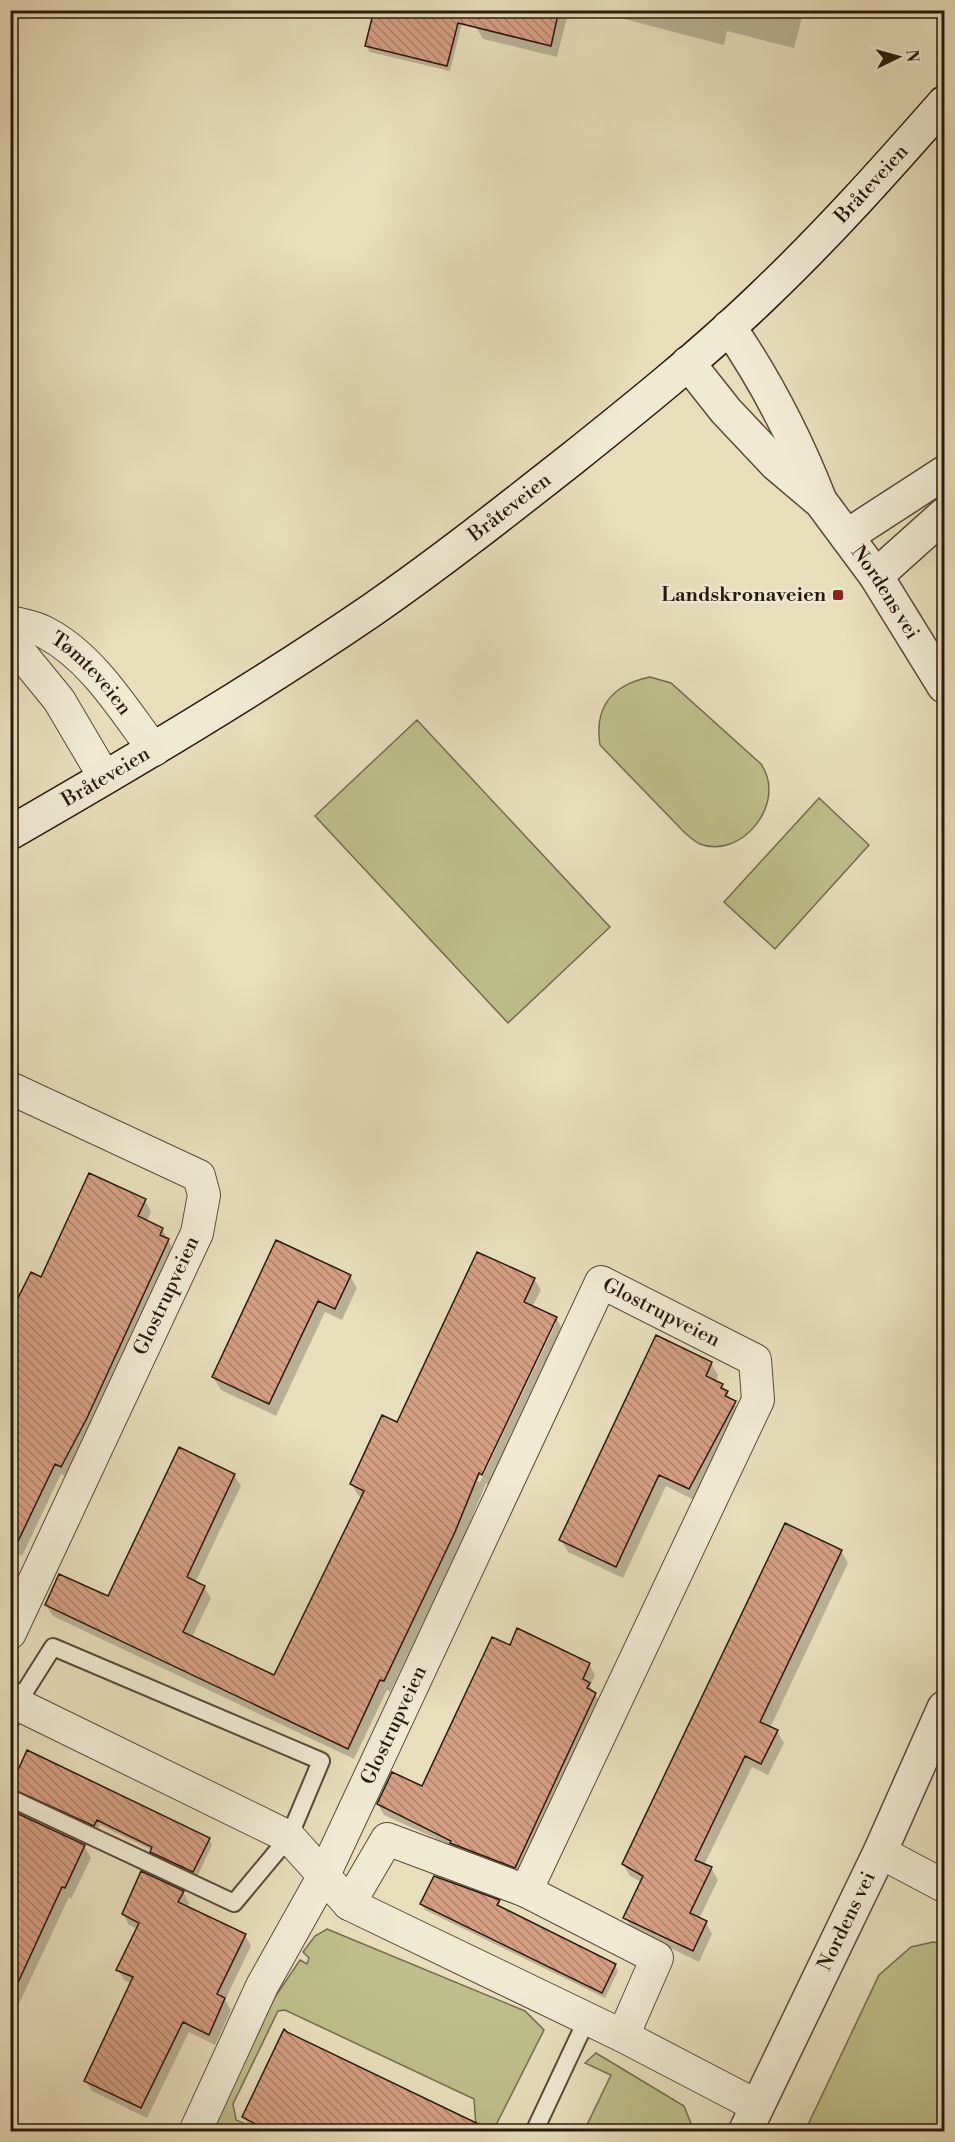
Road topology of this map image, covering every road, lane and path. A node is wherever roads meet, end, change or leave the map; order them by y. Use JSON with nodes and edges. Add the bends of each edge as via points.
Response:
{"nodes":[{"id":1,"x":945,"y":103,"type":"edge"},
{"id":2,"x":729,"y":327,"type":"junction"},
{"id":3,"x":688,"y":363,"type":"junction"},
{"id":4,"x":945,"y":473,"type":"edge"},
{"id":5,"x":821,"y":502,"type":"junction"},
{"id":6,"x":945,"y":515,"type":"edge"},
{"id":7,"x":847,"y":536,"type":"junction"},
{"id":8,"x":876,"y":576,"type":"junction"},
{"id":9,"x":10,"y":622,"type":"edge"},
{"id":10,"x":10,"y":640,"type":"edge"},
{"id":11,"x":945,"y":686,"type":"edge"},
{"id":12,"x":154,"y":750,"type":"junction"},
{"id":13,"x":105,"y":778,"type":"junction"},
{"id":14,"x":10,"y":833,"type":"edge"},
{"id":15,"x":10,"y":1088,"type":"edge"},
{"id":16,"x":10,"y":1633,"type":"edge"},
{"id":17,"x":13,"y":1708,"type":"edge"},
{"id":18,"x":945,"y":1708,"type":"edge"},
{"id":19,"x":10,"y":1798,"type":"edge"},
{"id":20,"x":289,"y":1837,"type":"junction"},
{"id":21,"x":880,"y":1852,"type":"junction"},
{"id":22,"x":323,"y":1877,"type":"junction"},
{"id":23,"x":945,"y":1886,"type":"edge"},
{"id":24,"x":526,"y":1891,"type":"junction"},
{"id":25,"x":349,"y":1904,"type":"junction"},
{"id":26,"x":587,"y":2019,"type":"junction"},
{"id":27,"x":623,"y":2036,"type":"junction"},
{"id":28,"x":751,"y":2119,"type":"edge"},
{"id":29,"x":195,"y":2132,"type":"edge"},
{"id":30,"x":534,"y":2132,"type":"edge"}],
"edges":[{"from":1,"to":2,"type":"street","name":"Bråteveien","via":[[814,245]]},
{"from":2,"to":3,"type":"street","name":"Bråteveien"},
{"from":2,"to":5,"type":"street","name":"Nordens vei","via":[[782,414]]},
{"from":3,"to":5,"type":"street","name":"Nordens vei","via":[[776,464]]},
{"from":3,"to":12,"type":"street","name":"Bråteveien","via":[[444,558],[306,654]]},
{"from":4,"to":7,"type":"street"},
{"from":5,"to":7,"type":"street","name":"Nordens vei"},
{"from":6,"to":8,"type":"street"},
{"from":7,"to":8,"type":"street","name":"Nordens vei"},
{"from":8,"to":11,"type":"street","name":"Nordens vei"},
{"from":9,"to":12,"type":"street","name":"Tømteveien","via":[[46,633],[78,657]]},
{"from":10,"to":13,"type":"street","name":"Tømteveien","via":[[59,700]]},
{"from":12,"to":13,"type":"street","name":"Bråteveien"},
{"from":13,"to":14,"type":"street","name":"Bråteveien"},
{"from":15,"to":16,"type":"street","name":"Glostrupveien","via":[[199,1176],[204,1195],[197,1233]]},
{"from":17,"to":20,"type":"street"},
{"from":17,"to":20,"type":"lane","via":[[53,1647],[321,1761]]},
{"from":18,"to":21,"type":"street","name":"Nordens vei"},
{"from":19,"to":20,"type":"lane","via":[[234,1903]]},
{"from":20,"to":22,"type":"street"},
{"from":21,"to":23,"type":"street"},
{"from":21,"to":28,"type":"street","name":"Nordens vei"},
{"from":22,"to":24,"type":"street","name":"Glostrupveien","via":[[601,1282],[755,1360],[758,1400]]},
{"from":22,"to":25,"type":"street"},
{"from":22,"to":29,"type":"street","name":"Glostrupveien","via":[[262,1986]]},
{"from":24,"to":25,"type":"street","via":[[387,1839]]},
{"from":24,"to":27,"type":"street","via":[[657,1958]]},
{"from":25,"to":26,"type":"street"},
{"from":26,"to":27,"type":"street"},
{"from":26,"to":30,"type":"lane"},
{"from":27,"to":28,"type":"street"}]}
